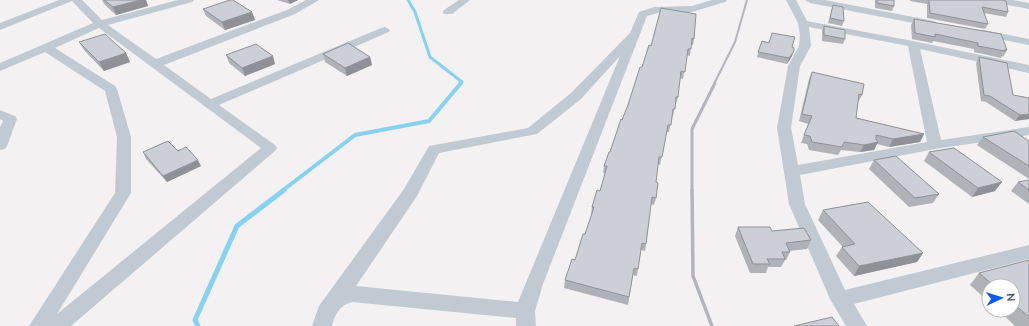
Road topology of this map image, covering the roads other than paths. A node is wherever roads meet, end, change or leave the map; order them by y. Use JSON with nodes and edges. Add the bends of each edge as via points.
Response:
{"nodes":[{"id":1,"x":68,"y":0,"type":"edge"},
{"id":2,"x":76,"y":0,"type":"edge"},
{"id":3,"x":189,"y":0,"type":"edge"},
{"id":4,"x":314,"y":0,"type":"edge"},
{"id":5,"x":465,"y":0,"type":"edge"},
{"id":6,"x":722,"y":0,"type":"edge"},
{"id":7,"x":791,"y":0,"type":"edge"},
{"id":8,"x":810,"y":0,"type":"edge"},
{"id":9,"x":997,"y":0,"type":"edge"},
{"id":10,"x":1029,"y":6,"type":"edge"},
{"id":11,"x":448,"y":12,"type":"dead end"},
{"id":12,"x":803,"y":23,"type":"junction"},
{"id":13,"x":100,"y":24,"type":"junction"},
{"id":14,"x":943,"y":25,"type":"edge"},
{"id":15,"x":0,"y":27,"type":"edge"},
{"id":16,"x":385,"y":30,"type":"dead end"},
{"id":17,"x":974,"y":31,"type":"edge"},
{"id":18,"x":635,"y":34,"type":"junction"},
{"id":19,"x":1029,"y":42,"type":"edge"},
{"id":20,"x":913,"y":44,"type":"junction"},
{"id":21,"x":46,"y":47,"type":"junction"},
{"id":22,"x":155,"y":64,"type":"junction"},
{"id":23,"x":0,"y":67,"type":"edge"},
{"id":24,"x":1029,"y":69,"type":"edge"},
{"id":25,"x":210,"y":104,"type":"junction"},
{"id":26,"x":0,"y":114,"type":"edge"},
{"id":27,"x":1029,"y":131,"type":"edge"},
{"id":28,"x":935,"y":145,"type":"junction"},
{"id":29,"x":0,"y":146,"type":"edge"},
{"id":30,"x":792,"y":171,"type":"junction"},
{"id":31,"x":1029,"y":252,"type":"edge"},
{"id":32,"x":338,"y":297,"type":"junction"},
{"id":33,"x":840,"y":299,"type":"junction"},
{"id":34,"x":526,"y":319,"type":"edge"},
{"id":35,"x":39,"y":326,"type":"edge"},
{"id":36,"x":57,"y":326,"type":"edge"},
{"id":37,"x":322,"y":326,"type":"edge"},
{"id":38,"x":857,"y":326,"type":"edge"}],
"edges":[{"from":1,"to":15,"type":"street"},
{"from":2,"to":13,"type":"street"},
{"from":3,"to":13,"type":"street"},
{"from":4,"to":22,"type":"street","via":[[291,12]]},
{"from":5,"to":11,"type":"street"},
{"from":6,"to":18,"type":"street","via":[[693,9],[648,11],[643,14]]},
{"from":7,"to":12,"type":"street"},
{"from":8,"to":14,"type":"street"},
{"from":9,"to":10,"type":"street"},
{"from":12,"to":20,"type":"street"},
{"from":12,"to":30,"type":"street","via":[[805,46],[794,66],[784,128]]},
{"from":13,"to":21,"type":"street"},
{"from":13,"to":22,"type":"street"},
{"from":16,"to":25,"type":"street"},
{"from":17,"to":19,"type":"street"},
{"from":18,"to":32,"type":"street","via":[[576,96],[532,131],[434,149],[411,192]]},
{"from":18,"to":34,"type":"street","via":[[534,284]]},
{"from":20,"to":24,"type":"street"},
{"from":20,"to":28,"type":"street"},
{"from":21,"to":23,"type":"street"},
{"from":21,"to":35,"type":"street","via":[[111,89],[124,137],[124,193]]},
{"from":22,"to":25,"type":"street"},
{"from":25,"to":36,"type":"street","via":[[270,148]]},
{"from":26,"to":29,"type":"street","via":[[10,119]]},
{"from":27,"to":28,"type":"street"},
{"from":28,"to":30,"type":"street"},
{"from":30,"to":33,"type":"street","via":[[797,204]]},
{"from":31,"to":33,"type":"street"},
{"from":32,"to":34,"type":"street","via":[[352,294]]},
{"from":32,"to":37,"type":"street","via":[[326,312]]},
{"from":33,"to":38,"type":"street"}]}
